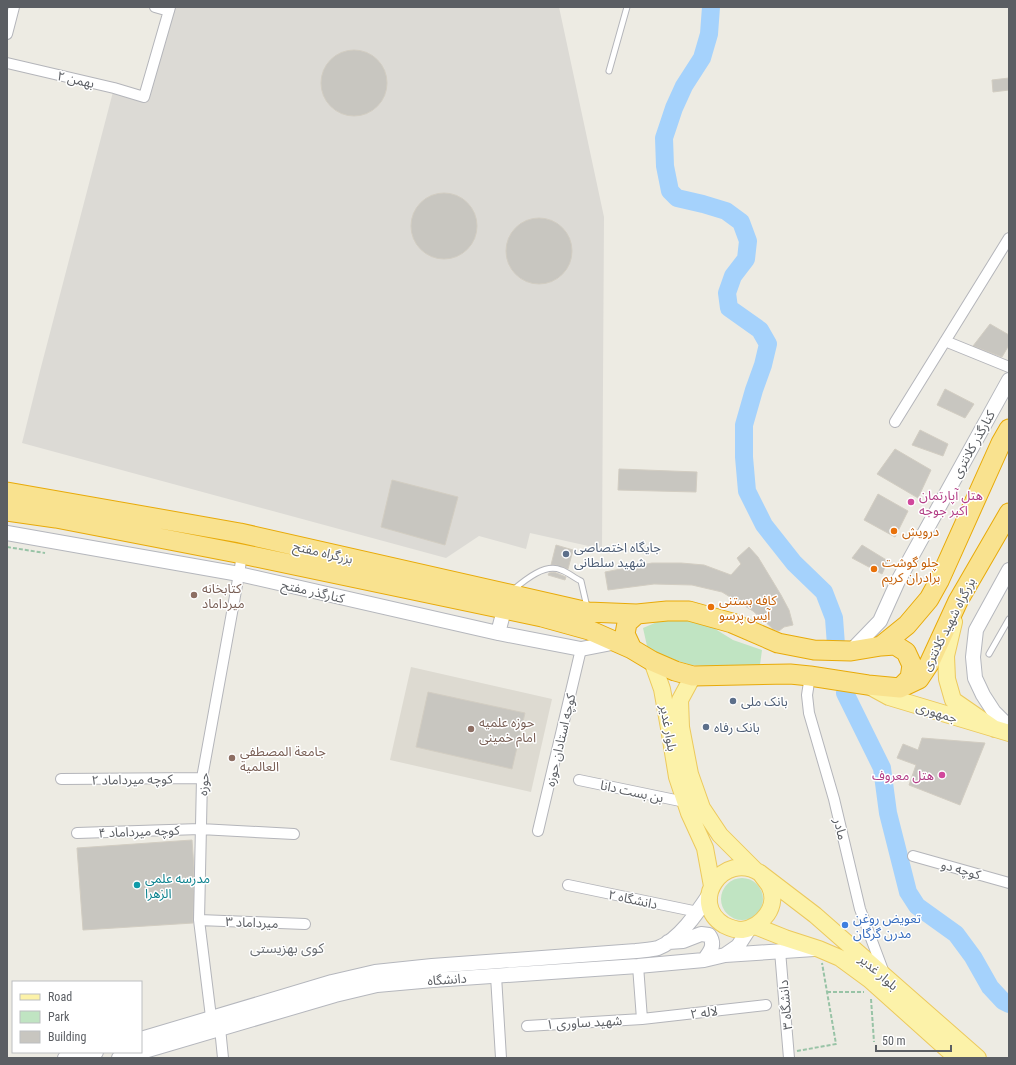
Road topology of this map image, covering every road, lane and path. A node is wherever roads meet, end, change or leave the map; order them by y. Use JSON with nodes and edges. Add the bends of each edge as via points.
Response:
{"nodes":[{"id":1,"x":14,"y":7,"type":"edge"},
{"id":2,"x":155,"y":7,"type":"edge"},
{"id":3,"x":627,"y":7,"type":"edge"},
{"id":4,"x":169,"y":9,"type":"edge"},
{"id":5,"x":7,"y":34,"type":"edge"},
{"id":6,"x":7,"y":63,"type":"edge"},
{"id":7,"x":609,"y":71,"type":"dead end"},
{"id":8,"x":1009,"y":238,"type":"edge"},
{"id":9,"x":945,"y":341,"type":"junction"},
{"id":10,"x":1009,"y":367,"type":"edge"},
{"id":11,"x":1009,"y":380,"type":"edge"},
{"id":12,"x":895,"y":422,"type":"dead end"},
{"id":13,"x":1006,"y":436,"type":"edge"},
{"id":14,"x":7,"y":492,"type":"edge"},
{"id":15,"x":7,"y":510,"type":"edge"},
{"id":16,"x":1009,"y":513,"type":"edge"},
{"id":17,"x":7,"y":533,"type":"edge"},
{"id":18,"x":242,"y":554,"type":"junction"},
{"id":19,"x":1009,"y":570,"type":"edge"},
{"id":20,"x":239,"y":574,"type":"junction"},
{"id":21,"x":958,"y":601,"type":"junction"},
{"id":22,"x":505,"y":602,"type":"junction"},
{"id":23,"x":588,"y":612,"type":"junction"},
{"id":24,"x":637,"y":614,"type":"junction"},
{"id":25,"x":1009,"y":619,"type":"edge"},
{"id":26,"x":498,"y":633,"type":"junction"},
{"id":27,"x":624,"y":645,"type":"junction"},
{"id":28,"x":881,"y":646,"type":"junction"},
{"id":29,"x":581,"y":649,"type":"junction"},
{"id":30,"x":852,"y":651,"type":"junction"},
{"id":31,"x":989,"y":654,"type":"dead end"},
{"id":32,"x":652,"y":660,"type":"junction"},
{"id":33,"x":693,"y":676,"type":"junction"},
{"id":34,"x":810,"y":676,"type":"junction"},
{"id":35,"x":868,"y":685,"type":"junction"},
{"id":36,"x":900,"y":688,"type":"junction"},
{"id":37,"x":1004,"y":729,"type":"edge"},
{"id":38,"x":202,"y":778,"type":"junction"},
{"id":39,"x":61,"y":779,"type":"dead end"},
{"id":40,"x":579,"y":780,"type":"dead end"},
{"id":41,"x":685,"y":802,"type":"junction"},
{"id":42,"x":200,"y":830,"type":"junction"},
{"id":43,"x":538,"y":831,"type":"dead end"},
{"id":44,"x":77,"y":833,"type":"dead end"},
{"id":45,"x":294,"y":834,"type":"dead end"},
{"id":46,"x":913,"y":856,"type":"dead end"},
{"id":47,"x":757,"y":872,"type":"junction"},
{"id":48,"x":1009,"y":883,"type":"edge"},
{"id":49,"x":568,"y":885,"type":"dead end"},
{"id":50,"x":711,"y":891,"type":"junction"},
{"id":51,"x":698,"y":912,"type":"junction"},
{"id":52,"x":199,"y":920,"type":"junction"},
{"id":53,"x":305,"y":924,"type":"dead end"},
{"id":54,"x":752,"y":928,"type":"junction"},
{"id":55,"x":668,"y":942,"type":"junction"},
{"id":56,"x":819,"y":948,"type":"junction"},
{"id":57,"x":780,"y":951,"type":"junction"},
{"id":58,"x":725,"y":955,"type":"junction"},
{"id":59,"x":704,"y":960,"type":"junction"},
{"id":60,"x":638,"y":966,"type":"junction"},
{"id":61,"x":496,"y":976,"type":"junction"},
{"id":62,"x":887,"y":979,"type":"junction"},
{"id":63,"x":870,"y":986,"type":"junction"},
{"id":64,"x":827,"y":992,"type":"junction"},
{"id":65,"x":766,"y":1005,"type":"dead end"},
{"id":66,"x":211,"y":1017,"type":"junction"},
{"id":67,"x":642,"y":1019,"type":"junction"},
{"id":68,"x":526,"y":1026,"type":"dead end"},
{"id":69,"x":220,"y":1028,"type":"junction"},
{"id":70,"x":142,"y":1038,"type":"edge"},
{"id":71,"x":874,"y":1042,"type":"dead end"},
{"id":72,"x":142,"y":1051,"type":"edge"},
{"id":73,"x":136,"y":1053,"type":"edge"},
{"id":74,"x":95,"y":1054,"type":"edge"},
{"id":75,"x":786,"y":1056,"type":"edge"},
{"id":76,"x":65,"y":1058,"type":"edge"},
{"id":77,"x":119,"y":1058,"type":"edge"},
{"id":78,"x":223,"y":1058,"type":"edge"},
{"id":79,"x":501,"y":1058,"type":"edge"},
{"id":80,"x":957,"y":1058,"type":"edge"},
{"id":81,"x":978,"y":1058,"type":"edge"}],
"edges":[{"from":1,"to":5,"type":"street"},
{"from":2,"to":4,"type":"street"},
{"from":3,"to":7,"type":"lane"},
{"from":4,"to":6,"type":"street","name":"بهمن ۲","via":[[144,97]]},
{"from":8,"to":9,"type":"street"},
{"from":9,"to":10,"type":"street"},
{"from":9,"to":12,"type":"street"},
{"from":11,"to":30,"type":"main road","name":"کنارگذر کلانتری","via":[[898,581],[880,621]]},
{"from":13,"to":28,"type":"highway","via":[[929,599],[907,625]]},
{"from":14,"to":22,"type":"highway","name":"بزرگراه مفتح","via":[[240,534]]},
{"from":15,"to":18,"type":"highway","name":"بزرگراه مفتح"},
{"from":16,"to":21,"type":"highway","name":"بزرگراه شهید کلانتری"},
{"from":17,"to":20,"type":"main road","name":"کنارگذر مفتح"},
{"from":18,"to":20,"type":"street","name":"حوزه"},
{"from":18,"to":22,"type":"highway","name":"بزرگراه مفتح"},
{"from":19,"to":37,"type":"main road","via":[[976,630],[973,657],[975,678]]},
{"from":20,"to":26,"type":"main road","name":"کنارگذر مفتح"},
{"from":20,"to":38,"type":"street","name":"حوزه"},
{"from":21,"to":36,"type":"highway","name":"بزرگراه شهید کلانتری","via":[[920,679]]},
{"from":21,"to":37,"type":"main road","via":[[946,656],[947,679],[953,700]]},
{"from":22,"to":23,"type":"highway","name":"بزرگراه مفتح"},
{"from":22,"to":23,"type":"lane","via":[[533,574],[550,568],[560,569],[580,581]]},
{"from":22,"to":26,"type":"main road"},
{"from":22,"to":27,"type":"highway","name":"بزرگراه مفتح","via":[[542,617],[589,630]]},
{"from":23,"to":24,"type":"highway","name":"بزرگراه مفتح"},
{"from":24,"to":27,"type":"highway","via":[[627,623]]},
{"from":24,"to":30,"type":"highway","name":"بزرگراه مفتح","via":[[689,611],[732,624],[778,643],[814,650]]},
{"from":25,"to":31,"type":"lane"},
{"from":26,"to":29,"type":"main road","name":"کنارگذر مفتح"},
{"from":27,"to":29,"type":"main road","name":"کنارگذر مفتح"},
{"from":27,"to":32,"type":"highway","name":"بزرگراه مفتح"},
{"from":28,"to":30,"type":"highway"},
{"from":28,"to":36,"type":"highway","via":[[895,645],[906,652],[909,658],[912,665],[910,678]]},
{"from":29,"to":43,"type":"street","name":"کوچه استادان حوزه"},
{"from":32,"to":33,"type":"highway","name":"بزرگراه شهید کلانتری","via":[[674,671]]},
{"from":32,"to":41,"type":"main road","name":"بلوار غدیر","via":[[662,689],[677,777]]},
{"from":33,"to":34,"type":"highway","name":"بزرگراه شهید کلانتری"},
{"from":33,"to":47,"type":"main road","name":"بلوار غدیر","via":[[680,700],[681,727],[690,774],[702,808],[720,835]]},
{"from":34,"to":35,"type":"highway","name":"بزرگراه شهید کلانتری"},
{"from":34,"to":62,"type":"street","name":"مادر","via":[[807,695],[809,714],[834,799],[860,909]]},
{"from":35,"to":36,"type":"highway","name":"بزرگراه شهید کلانتری"},
{"from":35,"to":37,"type":"main road","name":"جمهوری","via":[[889,697]]},
{"from":38,"to":39,"type":"street","name":"کوچه میرداماد ۲"},
{"from":38,"to":42,"type":"street","name":"حوزه"},
{"from":40,"to":41,"type":"street","name":"بن بست دانا"},
{"from":41,"to":50,"type":"main road","name":"بلوار غدیر","via":[[705,848]]},
{"from":42,"to":44,"type":"street","name":"کوچه میرداماد ۴"},
{"from":42,"to":45,"type":"street","name":"کوچه میرداماد ۴"},
{"from":42,"to":52,"type":"street","name":"حوزه"},
{"from":46,"to":48,"type":"street","name":"کوچه دو"},
{"from":47,"to":50,"type":"main road","via":[[746,868],[726,871],[718,878]]},
{"from":47,"to":54,"type":"main road","via":[[769,886],[772,896],[771,907],[766,917]]},
{"from":47,"to":62,"type":"main road","name":"بلوار غدیر","via":[[815,915]]},
{"from":49,"to":51,"type":"street","name":"دانشگاه ۲"},
{"from":50,"to":51,"type":"main road","name":"دانشگاه"},
{"from":50,"to":54,"type":"main road","via":[[710,905],[720,923],[739,930]]},
{"from":51,"to":55,"type":"main road","name":"دانشگاه","via":[[689,924]]},
{"from":52,"to":53,"type":"street","name":"۳ میرداماد"},
{"from":52,"to":66,"type":"street","name":"حوزه"},
{"from":54,"to":56,"type":"main road","name":"بلوار غدیر"},
{"from":54,"to":58,"type":"main road","name":"دانشگاه","via":[[738,946]]},
{"from":55,"to":59,"type":"main road","via":[[701,934],[709,935],[712,947]]},
{"from":55,"to":66,"type":"main road","name":"دانشگاه","via":[[657,948],[636,951],[375,972]]},
{"from":56,"to":57,"type":"main road","name":"بلوار غدیر"},
{"from":56,"to":63,"type":"main road","name":"بلوار غدیر","via":[[840,958]]},
{"from":56,"to":64,"type":"path"},
{"from":57,"to":58,"type":"main road","name":"بلوار غدیر"},
{"from":57,"to":75,"type":"street","name":"۳ دانشگاه"},
{"from":58,"to":59,"type":"main road","name":"دانشگاه"},
{"from":59,"to":60,"type":"main road","name":"دانشگاه"},
{"from":60,"to":61,"type":"main road","name":"دانشگاه"},
{"from":60,"to":67,"type":"street"},
{"from":61,"to":69,"type":"main road","name":"دانشگاه","via":[[377,985]]},
{"from":61,"to":79,"type":"street"},
{"from":62,"to":81,"type":"main road","name":"بلوار غدیر"},
{"from":63,"to":64,"type":"path"},
{"from":63,"to":71,"type":"path"},
{"from":63,"to":80,"type":"main road","name":"بلوار غدیر"},
{"from":64,"to":75,"type":"path","via":[[836,1044]]},
{"from":65,"to":67,"type":"street","name":"۲ لاله"},
{"from":66,"to":70,"type":"main road","name":"دانشگاه"},
{"from":67,"to":68,"type":"street","name":"۱ شهید ساوری"},
{"from":69,"to":72,"type":"main road","name":"دانشگاه"},
{"from":69,"to":78,"type":"street"},
{"from":73,"to":77,"type":"main road","name":"دانشگاه"},
{"from":74,"to":76,"type":"main road"}]}
